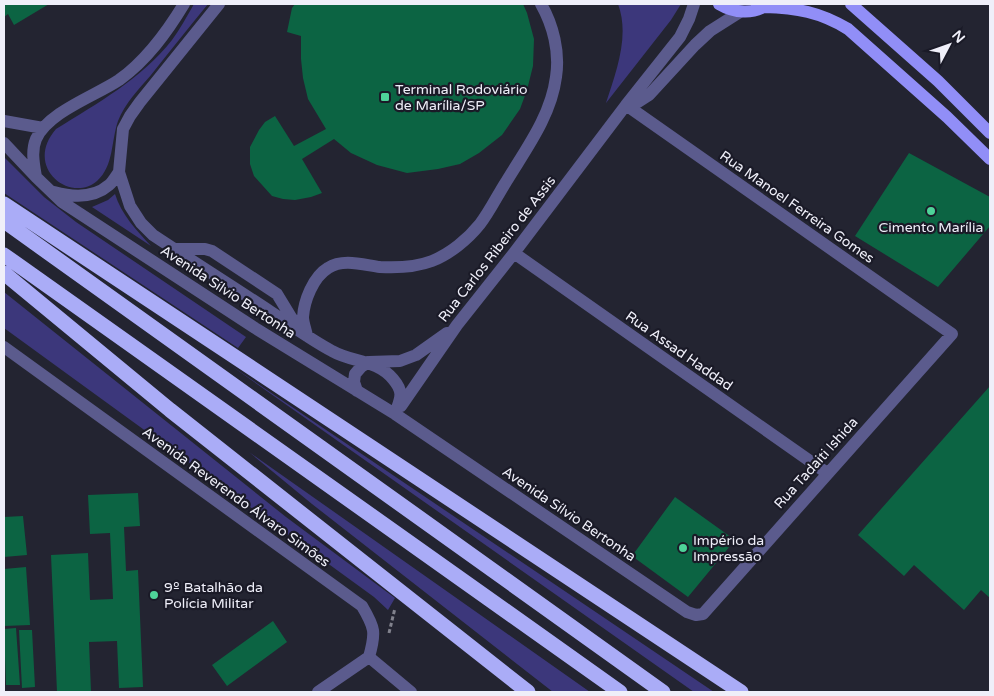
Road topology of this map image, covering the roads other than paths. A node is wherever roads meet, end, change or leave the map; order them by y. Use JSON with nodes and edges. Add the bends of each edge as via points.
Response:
{"nodes":[{"id":1,"x":184,"y":4,"type":"edge"},
{"id":2,"x":219,"y":4,"type":"edge"},
{"id":3,"x":541,"y":4,"type":"edge"},
{"id":4,"x":694,"y":4,"type":"edge"},
{"id":5,"x":719,"y":4,"type":"edge"},
{"id":6,"x":851,"y":4,"type":"edge"},
{"id":7,"x":766,"y":5,"type":"edge"},
{"id":8,"x":740,"y":12,"type":"junction"},
{"id":9,"x":626,"y":104,"type":"junction"},
{"id":10,"x":4,"y":122,"type":"edge"},
{"id":11,"x":43,"y":128,"type":"junction"},
{"id":12,"x":990,"y":132,"type":"edge"},
{"id":13,"x":4,"y":143,"type":"edge"},
{"id":14,"x":990,"y":159,"type":"edge"},
{"id":15,"x":119,"y":172,"type":"junction"},
{"id":16,"x":36,"y":177,"type":"junction"},
{"id":17,"x":49,"y":190,"type":"junction"},
{"id":18,"x":4,"y":204,"type":"edge"},
{"id":19,"x":4,"y":221,"type":"edge"},
{"id":20,"x":174,"y":249,"type":"junction"},
{"id":21,"x":514,"y":253,"type":"junction"},
{"id":22,"x":4,"y":255,"type":"edge"},
{"id":23,"x":4,"y":273,"type":"edge"},
{"id":24,"x":457,"y":325,"type":"junction"},
{"id":25,"x":952,"y":334,"type":"joint"},
{"id":26,"x":308,"y":336,"type":"junction"},
{"id":27,"x":4,"y":347,"type":"edge"},
{"id":28,"x":369,"y":362,"type":"junction"},
{"id":29,"x":357,"y":391,"type":"junction"},
{"id":30,"x":395,"y":414,"type":"junction"},
{"id":31,"x":827,"y":473,"type":"junction"},
{"id":32,"x":703,"y":614,"type":"joint"},
{"id":33,"x":369,"y":657,"type":"junction"},
{"id":34,"x":318,"y":692,"type":"edge"},
{"id":35,"x":412,"y":692,"type":"edge"},
{"id":36,"x":528,"y":692,"type":"edge"},
{"id":37,"x":620,"y":692,"type":"edge"},
{"id":38,"x":663,"y":692,"type":"edge"},
{"id":39,"x":742,"y":692,"type":"edge"}],
"edges":[{"from":1,"to":11,"type":"street","via":[[136,66]]},
{"from":2,"to":15,"type":"street","via":[[130,116],[123,129]]},
{"from":3,"to":26,"type":"street","via":[[552,30],[556,52],[556,76],[550,103],[539,128],[480,224],[458,246],[433,261],[410,267],[350,263],[328,267],[312,286],[306,304],[303,318]]},
{"from":4,"to":9,"type":"street","name":"Rua Carlos Ribeiro de Assis","via":[[680,37]]},
{"from":5,"to":8,"type":"main road"},
{"from":6,"to":12,"type":"main road"},
{"from":7,"to":8,"type":"main road"},
{"from":7,"to":14,"type":"main road","via":[[814,12],[848,29]]},
{"from":8,"to":9,"type":"street","via":[[710,31],[649,95],[635,104]]},
{"from":9,"to":21,"type":"street","name":"Rua Carlos Ribeiro de Assis"},
{"from":9,"to":25,"type":"street","name":"Rua Manoel Ferreira Gomes"},
{"from":10,"to":11,"type":"street"},
{"from":11,"to":16,"type":"street","via":[[35,140]]},
{"from":13,"to":16,"type":"street","name":"Avenida Sílvio Bertonha"},
{"from":15,"to":17,"type":"street","via":[[109,185],[88,195],[68,196]]},
{"from":15,"to":20,"type":"street","name":"Avenida Sílvio Bertonha","via":[[130,206],[141,223]]},
{"from":16,"to":17,"type":"street","name":"Avenida Sílvio Bertonha"},
{"from":17,"to":29,"type":"street","name":"Avenida Sílvio Bertonha","via":[[62,202],[255,328]]},
{"from":18,"to":39,"type":"highway"},
{"from":19,"to":38,"type":"highway"},
{"from":20,"to":26,"type":"street","name":"Avenida Sílvio Bertonha"},
{"from":20,"to":26,"type":"street","via":[[212,251],[277,294]]},
{"from":21,"to":24,"type":"street","name":"Rua Carlos Ribeiro de Assis"},
{"from":21,"to":31,"type":"street","name":"Rua Assad Haddad"},
{"from":22,"to":37,"type":"highway"},
{"from":23,"to":36,"type":"highway","via":[[170,410]]},
{"from":24,"to":28,"type":"street","via":[[416,355],[400,360]]},
{"from":24,"to":30,"type":"street","name":"Rua Carlos Ribeiro de Assis"},
{"from":25,"to":31,"type":"street","name":"Rua Tadaiti Ishida"},
{"from":26,"to":28,"type":"street","name":"Avenida Sílvio Bertonha","via":[[334,352]]},
{"from":27,"to":33,"type":"street","name":"Avenida Reverendo Álvaro Simões","via":[[362,606],[373,625],[374,639]]},
{"from":28,"to":29,"type":"street","via":[[355,374]]},
{"from":28,"to":30,"type":"street","name":"Avenida Sílvio Bertonha","via":[[399,387],[402,396]]},
{"from":29,"to":30,"type":"street","name":"Avenida Sílvio Bertonha"},
{"from":30,"to":32,"type":"street","name":"Avenida Sílvio Bertonha","via":[[687,612]]},
{"from":31,"to":32,"type":"street","name":"Rua Tadaiti Ishida"},
{"from":33,"to":34,"type":"street"},
{"from":33,"to":35,"type":"street"}]}
